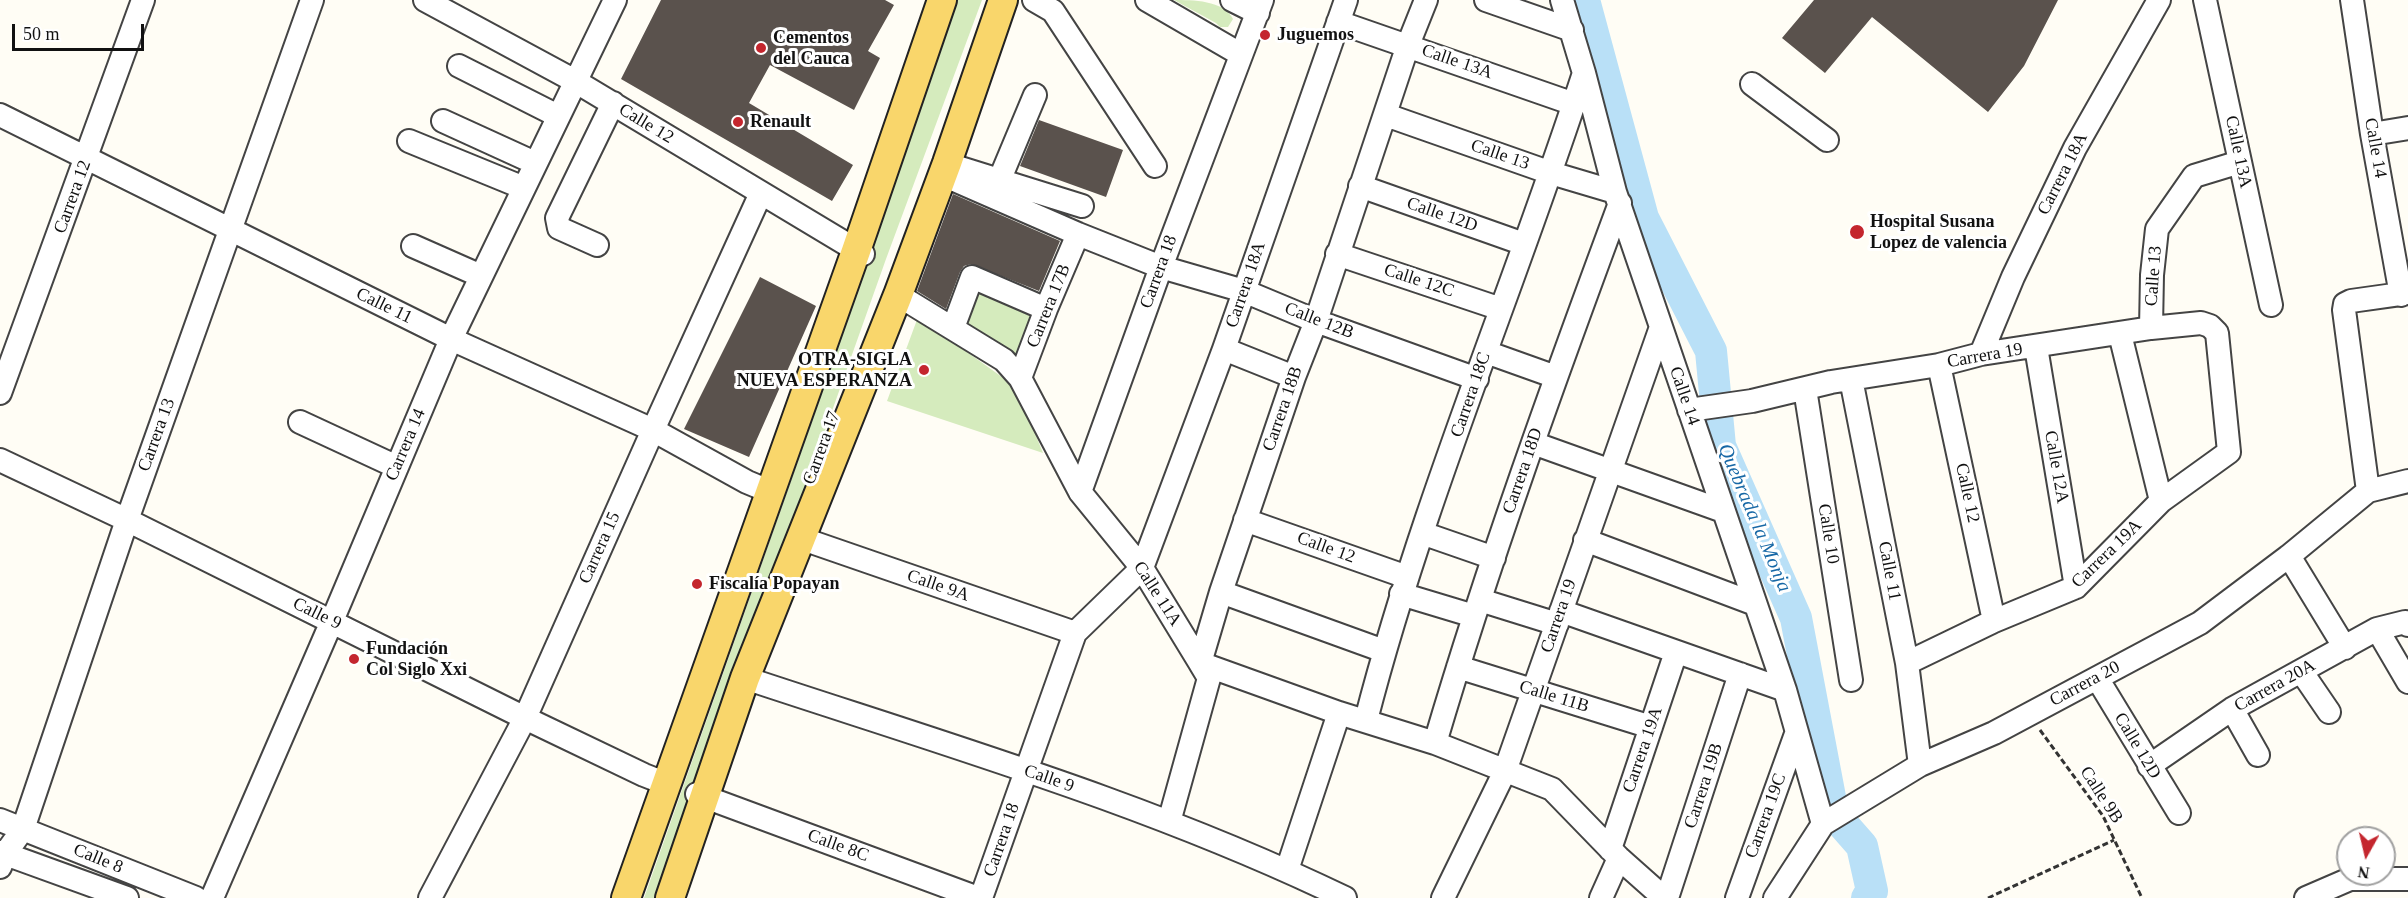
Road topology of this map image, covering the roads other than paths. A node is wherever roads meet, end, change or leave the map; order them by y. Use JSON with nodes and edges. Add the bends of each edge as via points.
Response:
{"nodes":[{"id":1,"x":143,"y":0,"type":"edge"},
{"id":2,"x":312,"y":0,"type":"edge"},
{"id":3,"x":425,"y":0,"type":"edge"},
{"id":4,"x":615,"y":0,"type":"edge"},
{"id":5,"x":942,"y":0,"type":"edge"},
{"id":6,"x":950,"y":0,"type":"edge"},
{"id":7,"x":989,"y":0,"type":"edge"},
{"id":8,"x":1003,"y":0,"type":"edge"},
{"id":9,"x":1034,"y":0,"type":"edge"},
{"id":10,"x":1147,"y":0,"type":"edge"},
{"id":11,"x":1232,"y":0,"type":"edge"},
{"id":12,"x":1346,"y":0,"type":"edge"},
{"id":13,"x":1426,"y":0,"type":"edge"},
{"id":14,"x":1486,"y":0,"type":"edge"},
{"id":15,"x":1562,"y":0,"type":"edge"},
{"id":16,"x":2159,"y":0,"type":"edge"},
{"id":17,"x":2205,"y":0,"type":"edge"},
{"id":18,"x":2352,"y":0,"type":"edge"},
{"id":19,"x":1260,"y":6,"type":"edge"},
{"id":20,"x":1338,"y":22,"type":"junction"},
{"id":21,"x":1572,"y":30,"type":"junction"},
{"id":22,"x":1408,"y":45,"type":"junction"},
{"id":23,"x":1240,"y":54,"type":"junction"},
{"id":24,"x":459,"y":66,"type":"dead end"},
{"id":25,"x":1584,"y":73,"type":"junction"},
{"id":26,"x":575,"y":81,"type":"junction"},
{"id":27,"x":1752,"y":84,"type":"dead end"},
{"id":28,"x":1035,"y":95,"type":"dead end"},
{"id":29,"x":613,"y":103,"type":"junction"},
{"id":30,"x":1574,"y":104,"type":"junction"},
{"id":31,"x":0,"y":115,"type":"edge"},
{"id":32,"x":1386,"y":115,"type":"junction"},
{"id":33,"x":558,"y":116,"type":"junction"},
{"id":34,"x":443,"y":121,"type":"dead end"},
{"id":35,"x":2408,"y":128,"type":"edge"},
{"id":36,"x":2372,"y":134,"type":"junction"},
{"id":37,"x":1827,"y":140,"type":"dead end"},
{"id":38,"x":409,"y":141,"type":"dead end"},
{"id":39,"x":87,"y":158,"type":"junction"},
{"id":40,"x":2240,"y":162,"type":"junction"},
{"id":41,"x":535,"y":164,"type":"junction"},
{"id":42,"x":1155,"y":166,"type":"dead end"},
{"id":43,"x":945,"y":169,"type":"junction"},
{"id":44,"x":1551,"y":173,"type":"junction"},
{"id":45,"x":999,"y":181,"type":"junction"},
{"id":46,"x":1359,"y":186,"type":"junction"},
{"id":47,"x":524,"y":188,"type":"junction"},
{"id":48,"x":761,"y":193,"type":"junction"},
{"id":49,"x":1618,"y":198,"type":"junction"},
{"id":50,"x":1082,"y":206,"type":"dead end"},
{"id":51,"x":231,"y":231,"type":"junction"},
{"id":52,"x":1078,"y":234,"type":"junction"},
{"id":53,"x":909,"y":235,"type":"junction"},
{"id":54,"x":597,"y":244,"type":"dead end"},
{"id":55,"x":1524,"y":244,"type":"junction"},
{"id":56,"x":413,"y":246,"type":"dead end"},
{"id":57,"x":860,"y":253,"type":"junction"},
{"id":58,"x":1337,"y":254,"type":"junction"},
{"id":59,"x":1161,"y":267,"type":"junction"},
{"id":60,"x":481,"y":276,"type":"junction"},
{"id":61,"x":1244,"y":291,"type":"junction"},
{"id":62,"x":2404,"y":294,"type":"edge"},
{"id":63,"x":898,"y":295,"type":"junction"},
{"id":64,"x":2271,"y":305,"type":"dead end"},
{"id":65,"x":1046,"y":309,"type":"junction"},
{"id":66,"x":1501,"y":309,"type":"junction"},
{"id":67,"x":1316,"y":321,"type":"junction"},
{"id":68,"x":1661,"y":327,"type":"junction"},
{"id":69,"x":953,"y":328,"type":"junction"},
{"id":70,"x":2151,"y":328,"type":"junction"},
{"id":71,"x":2120,"y":334,"type":"junction"},
{"id":72,"x":451,"y":339,"type":"junction"},
{"id":73,"x":2036,"y":347,"type":"junction"},
{"id":74,"x":1224,"y":349,"type":"junction"},
{"id":75,"x":1486,"y":352,"type":"junction"},
{"id":76,"x":1981,"y":354,"type":"junction"},
{"id":77,"x":1939,"y":365,"type":"junction"},
{"id":78,"x":1294,"y":377,"type":"junction"},
{"id":79,"x":1556,"y":377,"type":"junction"},
{"id":80,"x":1020,"y":378,"type":"junction"},
{"id":81,"x":1476,"y":379,"type":"junction"},
{"id":82,"x":1851,"y":379,"type":"junction"},
{"id":83,"x":1805,"y":389,"type":"junction"},
{"id":84,"x":0,"y":393,"type":"edge"},
{"id":85,"x":1696,"y":409,"type":"junction"},
{"id":86,"x":300,"y":422,"type":"dead end"},
{"id":87,"x":653,"y":430,"type":"junction"},
{"id":88,"x":1533,"y":443,"type":"junction"},
{"id":89,"x":2229,"y":452,"type":"joint"},
{"id":90,"x":0,"y":460,"type":"edge"},
{"id":91,"x":397,"y":467,"type":"junction"},
{"id":92,"x":1610,"y":470,"type":"junction"},
{"id":93,"x":2408,"y":481,"type":"edge"},
{"id":94,"x":2368,"y":491,"type":"junction"},
{"id":95,"x":771,"y":492,"type":"junction"},
{"id":96,"x":1080,"y":492,"type":"junction"},
{"id":97,"x":2161,"y":501,"type":"junction"},
{"id":98,"x":1723,"y":511,"type":"junction"},
{"id":99,"x":127,"y":520,"type":"junction"},
{"id":100,"x":1245,"y":520,"type":"junction"},
{"id":101,"x":1422,"y":533,"type":"junction"},
{"id":102,"x":800,"y":538,"type":"junction"},
{"id":103,"x":1585,"y":540,"type":"junction"},
{"id":104,"x":2289,"y":556,"type":"junction"},
{"id":105,"x":1494,"y":558,"type":"junction"},
{"id":106,"x":1142,"y":568,"type":"junction"},
{"id":107,"x":1404,"y":585,"type":"junction"},
{"id":108,"x":2076,"y":588,"type":"junction"},
{"id":109,"x":1221,"y":592,"type":"junction"},
{"id":110,"x":1755,"y":604,"type":"junction"},
{"id":111,"x":1477,"y":608,"type":"junction"},
{"id":112,"x":1559,"y":617,"type":"junction"},
{"id":113,"x":332,"y":621,"type":"junction"},
{"id":114,"x":1994,"y":621,"type":"junction"},
{"id":115,"x":2408,"y":625,"type":"edge"},
{"id":116,"x":2377,"y":628,"type":"junction"},
{"id":117,"x":1075,"y":633,"type":"junction"},
{"id":118,"x":2345,"y":648,"type":"junction"},
{"id":119,"x":1384,"y":651,"type":"junction"},
{"id":120,"x":1676,"y":652,"type":"junction"},
{"id":121,"x":1200,"y":663,"type":"junction"},
{"id":122,"x":1907,"y":663,"type":"junction"},
{"id":123,"x":1458,"y":667,"type":"junction"},
{"id":124,"x":2301,"y":671,"type":"junction"},
{"id":125,"x":1740,"y":674,"type":"junction"},
{"id":126,"x":745,"y":678,"type":"junction"},
{"id":127,"x":2097,"y":678,"type":"junction"},
{"id":128,"x":1851,"y":680,"type":"dead end"},
{"id":129,"x":2408,"y":682,"type":"edge"},
{"id":130,"x":1785,"y":690,"type":"junction"},
{"id":131,"x":1533,"y":691,"type":"junction"},
{"id":132,"x":2232,"y":709,"type":"junction"},
{"id":133,"x":1339,"y":712,"type":"junction"},
{"id":134,"x":2329,"y":712,"type":"dead end"},
{"id":135,"x":525,"y":718,"type":"junction"},
{"id":136,"x":1366,"y":720,"type":"junction"},
{"id":137,"x":1652,"y":727,"type":"junction"},
{"id":138,"x":1796,"y":734,"type":"junction"},
{"id":139,"x":1435,"y":743,"type":"junction"},
{"id":140,"x":2258,"y":755,"type":"dead end"},
{"id":141,"x":1920,"y":765,"type":"junction"},
{"id":142,"x":2149,"y":765,"type":"junction"},
{"id":143,"x":1026,"y":771,"type":"junction"},
{"id":144,"x":1505,"y":771,"type":"junction"},
{"id":145,"x":667,"y":784,"type":"junction"},
{"id":146,"x":701,"y":795,"type":"junction"},
{"id":147,"x":2179,"y":813,"type":"dead end"},
{"id":148,"x":0,"y":820,"type":"edge"},
{"id":149,"x":1829,"y":820,"type":"junction"},
{"id":150,"x":1169,"y":822,"type":"junction"},
{"id":151,"x":23,"y":829,"type":"junction"},
{"id":152,"x":1614,"y":854,"type":"junction"},
{"id":153,"x":2,"y":857,"type":"edge"},
{"id":154,"x":1287,"y":870,"type":"junction"},
{"id":155,"x":2408,"y":879,"type":"edge"},
{"id":156,"x":127,"y":898,"type":"edge"},
{"id":157,"x":196,"y":898,"type":"edge"},
{"id":158,"x":212,"y":898,"type":"edge"},
{"id":159,"x":430,"y":898,"type":"edge"},
{"id":160,"x":626,"y":898,"type":"edge"},
{"id":161,"x":640,"y":898,"type":"edge"},
{"id":162,"x":661,"y":898,"type":"edge"},
{"id":163,"x":670,"y":898,"type":"edge"},
{"id":164,"x":980,"y":898,"type":"edge"},
{"id":165,"x":1345,"y":898,"type":"edge"},
{"id":166,"x":1443,"y":898,"type":"edge"},
{"id":167,"x":1601,"y":898,"type":"edge"},
{"id":168,"x":1666,"y":898,"type":"edge"},
{"id":169,"x":1737,"y":898,"type":"edge"},
{"id":170,"x":1775,"y":898,"type":"edge"},
{"id":171,"x":2307,"y":898,"type":"edge"}],
"edges":[{"from":1,"to":39,"type":"street","name":"Carrera 12"},
{"from":2,"to":51,"type":"street","name":"Carrera 13"},
{"from":3,"to":26,"type":"street","name":"Calle 12"},
{"from":4,"to":26,"type":"street","name":"Carrera 14"},
{"from":5,"to":57,"type":"main road","name":"Carrera 17"},
{"from":6,"to":57,"type":"main road","name":"Carrera 17"},
{"from":7,"to":53,"type":"main road","name":"Carrera 17"},
{"from":8,"to":43,"type":"main road"},
{"from":9,"to":42,"type":"street","via":[[1053,11]]},
{"from":10,"to":23,"type":"street"},
{"from":11,"to":19,"type":"street"},
{"from":12,"to":20,"type":"street","name":"Carrera 18A"},
{"from":13,"to":22,"type":"street","name":"Carrera 18B"},
{"from":14,"to":21,"type":"street"},
{"from":15,"to":21,"type":"street","name":"Calle 14"},
{"from":16,"to":76,"type":"street","name":"Carrera 18A","via":[[2075,148]]},
{"from":17,"to":40,"type":"street","name":"Calle 13A"},
{"from":18,"to":36,"type":"street","name":"Calle 14"},
{"from":19,"to":23,"type":"street"},
{"from":20,"to":22,"type":"street","name":"Calle 13A"},
{"from":20,"to":61,"type":"street","name":"Carrera 18A"},
{"from":21,"to":25,"type":"street","name":"Calle 14"},
{"from":22,"to":30,"type":"street","name":"Calle 13A"},
{"from":22,"to":32,"type":"street","name":"Carrera 18B"},
{"from":23,"to":59,"type":"street","name":"Carrera 18"},
{"from":24,"to":33,"type":"street"},
{"from":25,"to":30,"type":"street","name":"Carrera 18C"},
{"from":25,"to":49,"type":"street","name":"Calle 14"},
{"from":26,"to":29,"type":"street","name":"Calle 12"},
{"from":26,"to":33,"type":"street","name":"Carrera 14"},
{"from":27,"to":37,"type":"street"},
{"from":28,"to":45,"type":"street"},
{"from":29,"to":48,"type":"street","name":"Calle 12"},
{"from":29,"to":54,"type":"street","via":[[557,218],[559,228]]},
{"from":30,"to":44,"type":"street","name":"Carrera 18C"},
{"from":31,"to":39,"type":"street","name":"Calle 11"},
{"from":32,"to":44,"type":"street","name":"Calle 13"},
{"from":32,"to":46,"type":"street","name":"Carrera 18B"},
{"from":33,"to":41,"type":"street","name":"Carrera 14"},
{"from":34,"to":41,"type":"street"},
{"from":35,"to":36,"type":"street"},
{"from":36,"to":62,"type":"street","name":"Calle 14"},
{"from":38,"to":47,"type":"street"},
{"from":39,"to":51,"type":"street","name":"Calle 11"},
{"from":39,"to":84,"type":"street","name":"Carrera 12"},
{"from":40,"to":64,"type":"street","name":"Calle 13A"},
{"from":40,"to":70,"type":"street","name":"Calle 13","via":[[2194,176],[2157,229]]},
{"from":41,"to":47,"type":"street","name":"Carrera 14"},
{"from":43,"to":45,"type":"street"},
{"from":43,"to":52,"type":"street"},
{"from":43,"to":53,"type":"main road"},
{"from":44,"to":49,"type":"street","name":"Calle 13"},
{"from":44,"to":55,"type":"street","name":"Carrera 18C"},
{"from":45,"to":50,"type":"street"},
{"from":46,"to":55,"type":"street","name":"Calle 12D"},
{"from":46,"to":58,"type":"street","name":"Carrera 18B"},
{"from":47,"to":60,"type":"street","name":"Carrera 14"},
{"from":48,"to":57,"type":"street","name":"Calle 12"},
{"from":48,"to":87,"type":"street","name":"Carrera 15"},
{"from":49,"to":68,"type":"street","name":"Calle 14"},
{"from":49,"to":79,"type":"street","name":"Carrera 18D"},
{"from":51,"to":72,"type":"street","name":"Calle 11"},
{"from":51,"to":99,"type":"street","name":"Carrera 13"},
{"from":52,"to":59,"type":"street"},
{"from":52,"to":65,"type":"street","name":"Carrera 17B"},
{"from":53,"to":63,"type":"main road"},
{"from":53,"to":146,"type":"main road","name":"Carrera 17"},
{"from":55,"to":66,"type":"street","name":"Carrera 18C"},
{"from":56,"to":60,"type":"street"},
{"from":57,"to":95,"type":"main road","name":"Carrera 17"},
{"from":57,"to":161,"type":"main road","name":"Carrera 17"},
{"from":58,"to":66,"type":"street","name":"Calle 12C"},
{"from":58,"to":67,"type":"street","name":"Carrera 18B"},
{"from":59,"to":61,"type":"street","name":"Calle 12B"},
{"from":59,"to":96,"type":"street","name":"Carrera 18"},
{"from":60,"to":72,"type":"street","name":"Carrera 14"},
{"from":61,"to":67,"type":"street","name":"Calle 12B"},
{"from":61,"to":74,"type":"street","name":"Carrera 18A"},
{"from":62,"to":94,"type":"street","via":[[2345,304]]},
{"from":63,"to":69,"type":"street","name":"Calle 11A"},
{"from":63,"to":102,"type":"main road"},
{"from":65,"to":69,"type":"street","via":[[972,277]]},
{"from":65,"to":80,"type":"street","name":"Carrera 17B"},
{"from":66,"to":75,"type":"street","name":"Carrera 18C"},
{"from":67,"to":78,"type":"street","name":"Carrera 18B"},
{"from":67,"to":81,"type":"street","name":"Calle 12B"},
{"from":68,"to":85,"type":"street","name":"Calle 14"},
{"from":68,"to":92,"type":"street","name":"Carrera 19"},
{"from":69,"to":80,"type":"street","name":"Calle 11A","via":[[1004,360]]},
{"from":70,"to":71,"type":"street","name":"Carrera 19"},
{"from":70,"to":89,"type":"street","name":"Carrera 19","via":[[2201,323],[2217,333]]},
{"from":71,"to":73,"type":"street","name":"Carrera 19"},
{"from":71,"to":97,"type":"street"},
{"from":72,"to":87,"type":"street","name":"Calle 11"},
{"from":72,"to":91,"type":"street","name":"Carrera 14"},
{"from":73,"to":76,"type":"street","name":"Carrera 19"},
{"from":73,"to":108,"type":"street","name":"Calle 12A"},
{"from":74,"to":78,"type":"street"},
{"from":74,"to":106,"type":"street","name":"Carrera 18A"},
{"from":75,"to":79,"type":"street"},
{"from":75,"to":81,"type":"street","name":"Carrera 18C"},
{"from":76,"to":77,"type":"street","name":"Carrera 19"},
{"from":77,"to":82,"type":"street","name":"Carrera 19"},
{"from":77,"to":114,"type":"street","name":"Calle 12"},
{"from":78,"to":100,"type":"street","name":"Carrera 18B"},
{"from":79,"to":88,"type":"street","name":"Carrera 18D"},
{"from":80,"to":96,"type":"street","name":"Calle 11A"},
{"from":81,"to":101,"type":"street","name":"Carrera 18C"},
{"from":82,"to":83,"type":"street","name":"Carrera 19"},
{"from":82,"to":122,"type":"street","name":"Calle 11"},
{"from":83,"to":85,"type":"street","name":"Carrera 19"},
{"from":83,"to":128,"type":"street","name":"Calle 10"},
{"from":85,"to":98,"type":"street","name":"Calle 14"},
{"from":86,"to":91,"type":"street"},
{"from":87,"to":95,"type":"street","name":"Calle 11"},
{"from":87,"to":135,"type":"street","name":"Carrera 15"},
{"from":88,"to":92,"type":"street"},
{"from":88,"to":105,"type":"street","name":"Carrera 18D"},
{"from":89,"to":97,"type":"street","name":"Carrera 19A"},
{"from":90,"to":99,"type":"street","name":"Calle 9"},
{"from":91,"to":113,"type":"street","name":"Carrera 14"},
{"from":92,"to":98,"type":"street"},
{"from":92,"to":103,"type":"street","name":"Carrera 19"},
{"from":93,"to":94,"type":"street","name":"Carrera 20"},
{"from":94,"to":104,"type":"street","name":"Carrera 20"},
{"from":95,"to":145,"type":"main road","name":"Carrera 17"},
{"from":96,"to":106,"type":"street","name":"Calle 11A"},
{"from":97,"to":108,"type":"street","name":"Carrera 19A"},
{"from":98,"to":110,"type":"street","name":"Calle 14"},
{"from":99,"to":113,"type":"street","name":"Calle 9"},
{"from":99,"to":151,"type":"street","name":"Carrera 13"},
{"from":100,"to":107,"type":"street","name":"Calle 12"},
{"from":100,"to":109,"type":"street","name":"Carrera 18B"},
{"from":101,"to":105,"type":"street"},
{"from":101,"to":107,"type":"street","name":"Carrera 18C"},
{"from":102,"to":117,"type":"street","name":"Calle 9A"},
{"from":102,"to":126,"type":"main road"},
{"from":103,"to":110,"type":"street"},
{"from":103,"to":112,"type":"street","name":"Carrera 19"},
{"from":104,"to":118,"type":"street"},
{"from":104,"to":127,"type":"street","name":"Carrera 20","via":[[2200,623]]},
{"from":105,"to":111,"type":"street","name":"Carrera 18D"},
{"from":106,"to":117,"type":"street","name":"Carrera 18"},
{"from":106,"to":121,"type":"street","name":"Calle 11A"},
{"from":107,"to":111,"type":"street","name":"Calle 12"},
{"from":107,"to":119,"type":"street","name":"Carrera 18C"},
{"from":108,"to":114,"type":"street","name":"Carrera 19A"},
{"from":109,"to":119,"type":"street"},
{"from":109,"to":121,"type":"street","name":"Carrera 18B"},
{"from":110,"to":130,"type":"street","name":"Calle 14"},
{"from":111,"to":112,"type":"street","name":"Calle 12"},
{"from":111,"to":123,"type":"street","name":"Carrera 18D"},
{"from":112,"to":120,"type":"street","name":"Calle 12"},
{"from":112,"to":131,"type":"street","name":"Carrera 19"},
{"from":113,"to":135,"type":"street","name":"Calle 9"},
{"from":113,"to":158,"type":"street","name":"Carrera 14"},
{"from":114,"to":122,"type":"street","name":"Carrera 19A"},
{"from":115,"to":116,"type":"street","name":"Carrera 20A","via":[[2405,622]]},
{"from":116,"to":118,"type":"street","name":"Carrera 20A"},
{"from":116,"to":129,"type":"street"},
{"from":117,"to":143,"type":"street","name":"Carrera 18"},
{"from":118,"to":124,"type":"street","name":"Carrera 20A"},
{"from":119,"to":136,"type":"street","name":"Carrera 18C"},
{"from":120,"to":125,"type":"street","name":"Calle 12"},
{"from":120,"to":137,"type":"street","name":"Carrera 19A"},
{"from":121,"to":133,"type":"street"},
{"from":121,"to":150,"type":"street","name":"Carrera 18B","via":[[1209,678]]},
{"from":122,"to":141,"type":"street","name":"Calle 11"},
{"from":123,"to":131,"type":"street","name":"Calle 11B"},
{"from":123,"to":139,"type":"street","name":"Carrera 18D"},
{"from":124,"to":132,"type":"street","name":"Carrera 20A"},
{"from":124,"to":134,"type":"street"},
{"from":125,"to":130,"type":"street","name":"Calle 12"},
{"from":125,"to":168,"type":"street","name":"Carrera 19B"},
{"from":126,"to":143,"type":"street","name":"Calle 9"},
{"from":126,"to":146,"type":"main road"},
{"from":127,"to":141,"type":"street","name":"Carrera 20","via":[[1994,733]]},
{"from":127,"to":142,"type":"street","name":"Calle 12D"},
{"from":130,"to":138,"type":"street","name":"Calle 14"},
{"from":131,"to":137,"type":"street","name":"Calle 11B"},
{"from":131,"to":144,"type":"street","name":"Carrera 19"},
{"from":132,"to":140,"type":"street"},
{"from":132,"to":142,"type":"street","name":"Carrera 20A"},
{"from":133,"to":136,"type":"street"},
{"from":133,"to":154,"type":"street"},
{"from":135,"to":145,"type":"street","name":"Calle 9"},
{"from":135,"to":159,"type":"street","name":"Carrera 15"},
{"from":136,"to":139,"type":"street"},
{"from":137,"to":152,"type":"street","name":"Carrera 19A"},
{"from":138,"to":149,"type":"street","name":"Calle 14"},
{"from":138,"to":169,"type":"street","name":"Carrera 19C"},
{"from":139,"to":144,"type":"street"},
{"from":141,"to":149,"type":"street","name":"Carrera 20"},
{"from":142,"to":147,"type":"street","name":"Calle 12D"},
{"from":143,"to":150,"type":"street","name":"Calle 9"},
{"from":143,"to":164,"type":"street","name":"Carrera 18"},
{"from":144,"to":152,"type":"street","via":[[1552,789]]},
{"from":144,"to":166,"type":"street","name":"Carrera 19"},
{"from":145,"to":160,"type":"main road","name":"Carrera 17"},
{"from":146,"to":162,"type":"main road","name":"Carrera 17"},
{"from":146,"to":163,"type":"main road"},
{"from":146,"to":164,"type":"street","name":"Calle 8C"},
{"from":148,"to":151,"type":"street","name":"Calle 8"},
{"from":149,"to":170,"type":"street","name":"Carrera 20"},
{"from":150,"to":154,"type":"street","name":"Calle 9"},
{"from":151,"to":153,"type":"street","name":"Carrera 13"},
{"from":151,"to":157,"type":"street","name":"Calle 8"},
{"from":152,"to":167,"type":"street","name":"Carrera 19A"},
{"from":152,"to":168,"type":"street"},
{"from":153,"to":156,"type":"street","name":"Calle 8"},
{"from":154,"to":165,"type":"street","name":"Calle 9"},
{"from":155,"to":171,"type":"street","via":[[2350,879]]}]}
